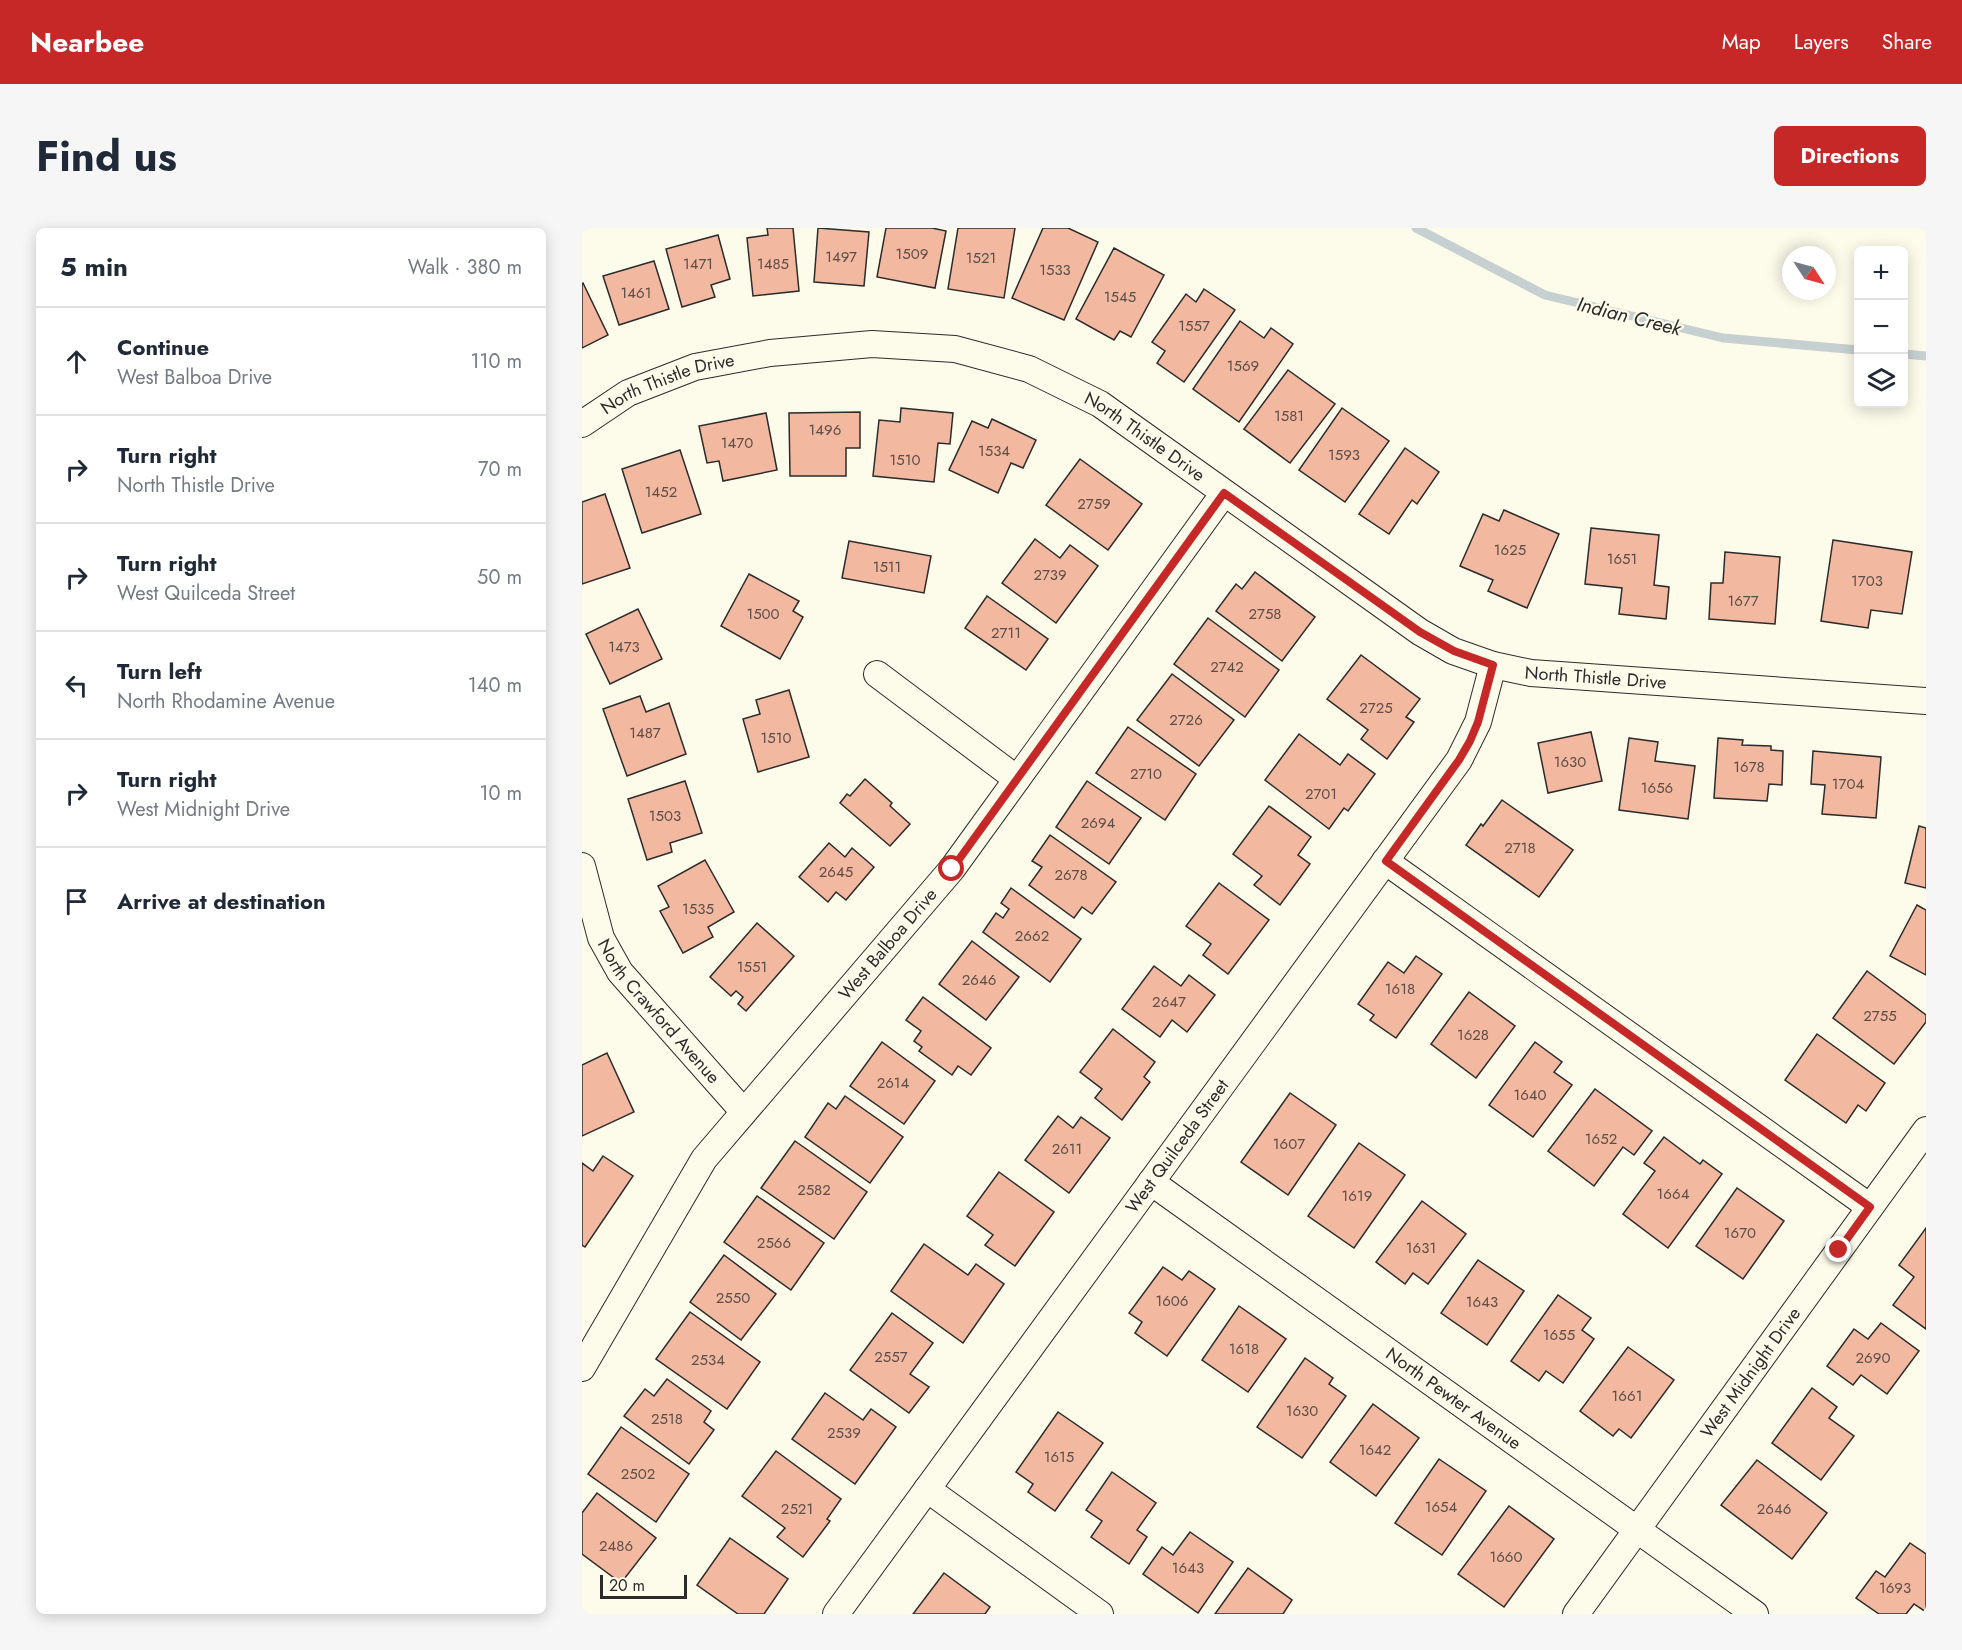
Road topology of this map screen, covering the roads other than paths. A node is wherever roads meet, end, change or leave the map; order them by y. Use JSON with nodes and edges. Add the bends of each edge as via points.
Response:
{"nodes":[{"id":1,"x":582,"y":424,"type":"edge"},
{"id":2,"x":1224,"y":493,"type":"junction"},
{"id":3,"x":1493,"y":665,"type":"junction"},
{"id":4,"x":877,"y":674,"type":"dead end"},
{"id":5,"x":1926,"y":701,"type":"edge"},
{"id":6,"x":1017,"y":779,"type":"junction"},
{"id":7,"x":1386,"y":861,"type":"junction"},
{"id":8,"x":582,"y":866,"type":"edge"},
{"id":9,"x":743,"y":1111,"type":"junction"},
{"id":10,"x":1926,"y":1130,"type":"edge"},
{"id":11,"x":1151,"y":1182,"type":"junction"},
{"id":12,"x":1870,"y":1207,"type":"junction"},
{"id":13,"x":582,"y":1368,"type":"edge"},
{"id":14,"x":927,"y":1489,"type":"junction"},
{"id":15,"x":1636,"y":1531,"type":"junction"},
{"id":16,"x":836,"y":1614,"type":"edge"},
{"id":17,"x":1100,"y":1614,"type":"edge"},
{"id":18,"x":1576,"y":1614,"type":"edge"},
{"id":19,"x":1755,"y":1614,"type":"edge"}],
"edges":[{"from":1,"to":2,"type":"street","name":"North Thistle Drive","via":[[628,393],[695,368],[770,353],[872,344],[955,349],[1029,369],[1100,404]]},
{"from":2,"to":3,"type":"street","name":"North Thistle Drive","via":[[1420,632],[1454,651]]},
{"from":2,"to":6,"type":"street","name":"West Balboa Drive"},
{"from":3,"to":5,"type":"street","name":"North Thistle Drive","via":[[1531,673]]},
{"from":3,"to":7,"type":"street","name":"West Quilceda Street","via":[[1470,741]]},
{"from":4,"to":6,"type":"street"},
{"from":6,"to":9,"type":"street","name":"West Balboa Drive","via":[[952,869]]},
{"from":7,"to":11,"type":"street","name":"West Quilceda Street"},
{"from":7,"to":12,"type":"street"},
{"from":8,"to":9,"type":"street","name":"North Crawford Avenue","via":[[601,938],[620,972]]},
{"from":9,"to":13,"type":"street","name":"West Balboa Drive","via":[[704,1159]]},
{"from":10,"to":12,"type":"street","name":"West Midnight Drive"},
{"from":11,"to":14,"type":"street","name":"West Quilceda Street"},
{"from":11,"to":15,"type":"street","name":"North Pewter Avenue"},
{"from":12,"to":15,"type":"street","name":"West Midnight Drive"},
{"from":14,"to":16,"type":"street","name":"West Quilceda Street"},
{"from":14,"to":17,"type":"street"},
{"from":15,"to":18,"type":"street","name":"West Midnight Drive"},
{"from":15,"to":19,"type":"street","name":"North Pewter Avenue"}]}
